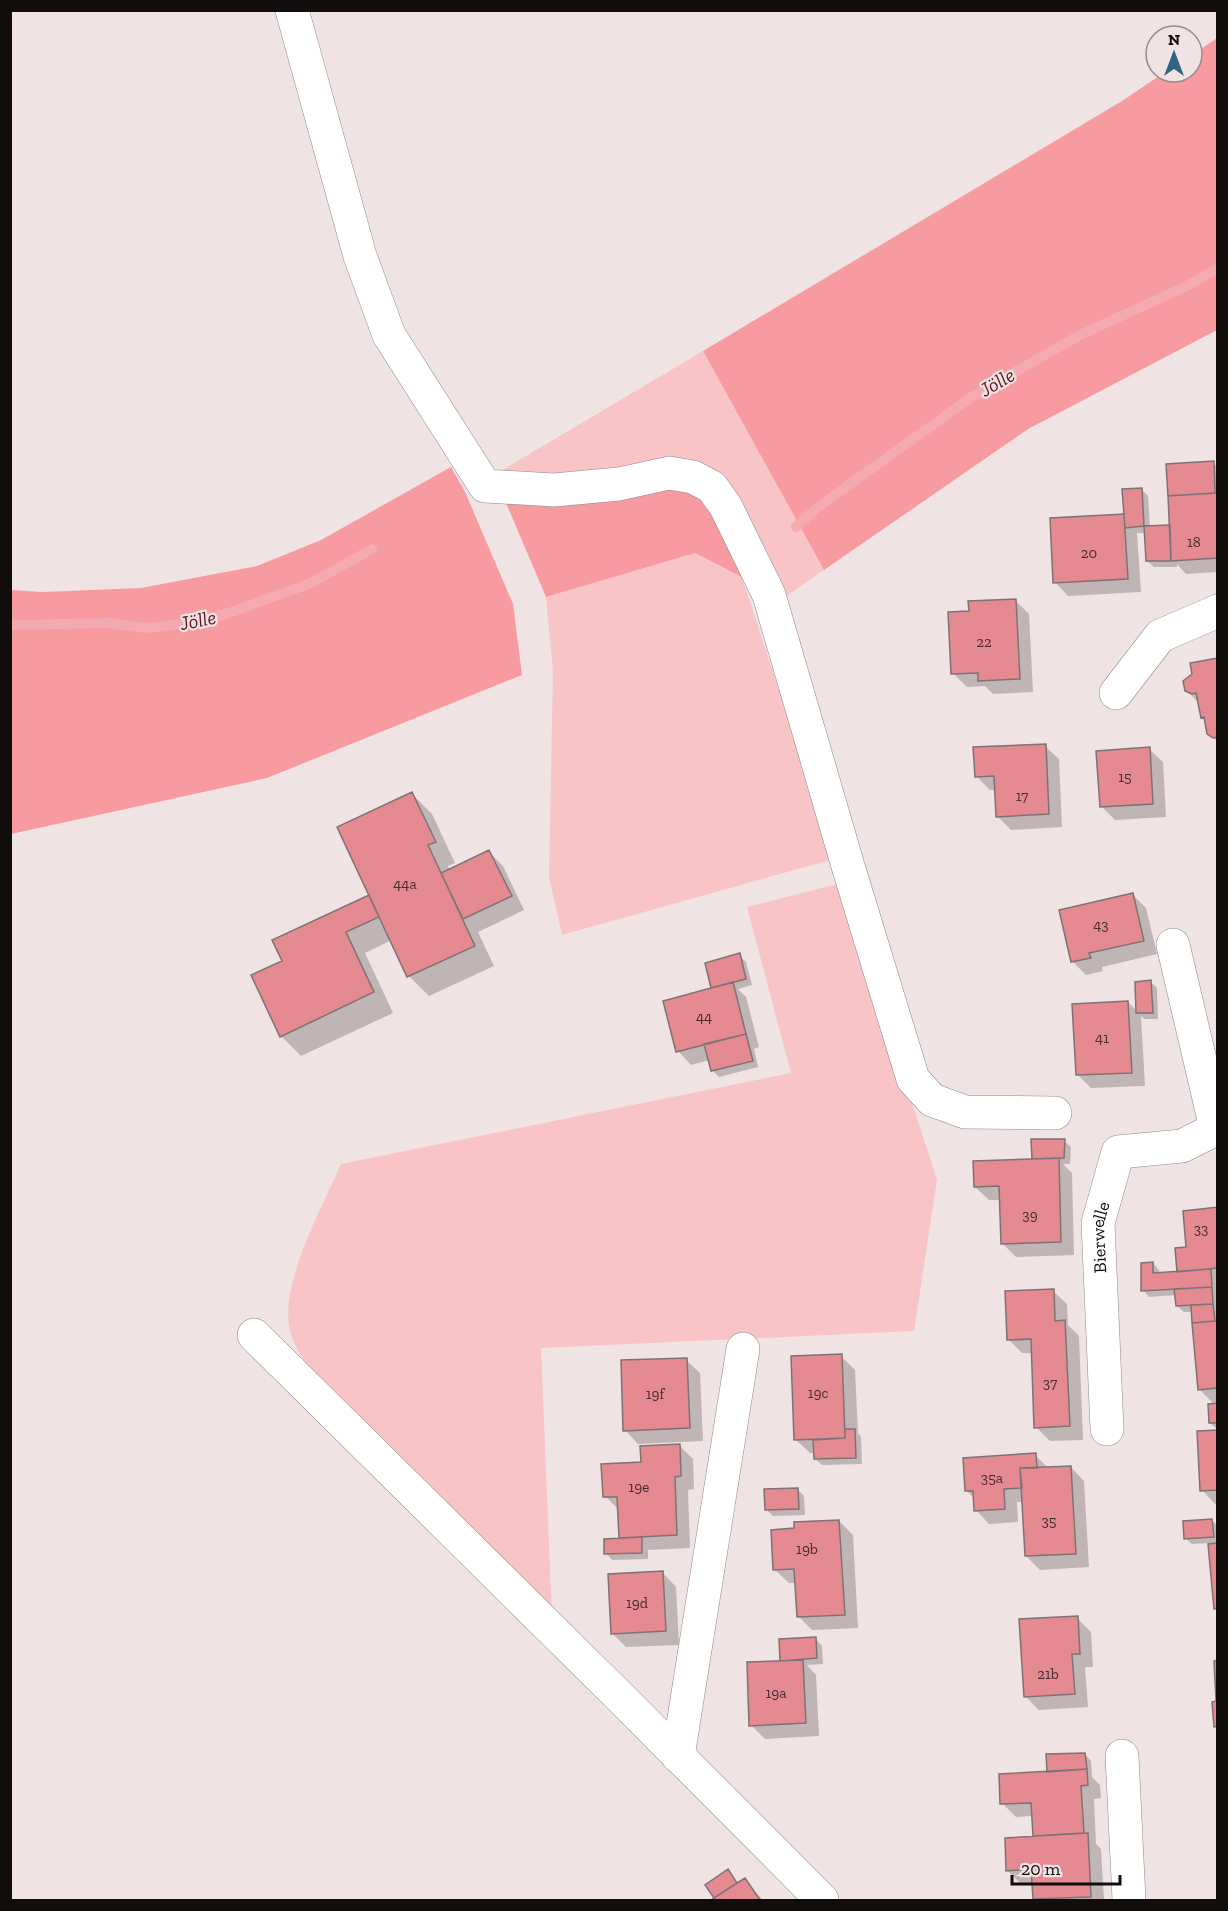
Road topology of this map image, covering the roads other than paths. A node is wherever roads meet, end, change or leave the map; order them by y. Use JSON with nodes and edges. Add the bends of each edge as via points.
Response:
{"nodes":[{"id":1,"x":292,"y":10,"type":"edge"},
{"id":2,"x":1218,"y":611,"type":"edge"},
{"id":3,"x":1116,"y":693,"type":"dead end"},
{"id":4,"x":1173,"y":945,"type":"dead end"},
{"id":5,"x":1056,"y":1113,"type":"dead end"},
{"id":6,"x":1217,"y":1128,"type":"edge"},
{"id":7,"x":254,"y":1335,"type":"dead end"},
{"id":8,"x":743,"y":1349,"type":"dead end"},
{"id":9,"x":1107,"y":1429,"type":"dead end"},
{"id":10,"x":678,"y":1756,"type":"junction"},
{"id":11,"x":1122,"y":1756,"type":"dead end"},
{"id":12,"x":822,"y":1900,"type":"edge"},
{"id":13,"x":1129,"y":1900,"type":"edge"}],
"edges":[{"from":1,"to":5,"type":"street","via":[[360,255],[389,335],[485,486],[554,490],[619,484],[669,473],[693,477],[712,487],[726,507],[769,596],[913,1079],[932,1100],[965,1112]]},
{"from":2,"to":3,"type":"street","via":[[1160,636]]},
{"from":4,"to":6,"type":"street"},
{"from":6,"to":9,"type":"street","name":"Bierwelle","via":[[1182,1146],[1118,1152],[1098,1222]]},
{"from":7,"to":10,"type":"street"},
{"from":8,"to":10,"type":"street"},
{"from":10,"to":12,"type":"street"},
{"from":11,"to":13,"type":"street"}]}
